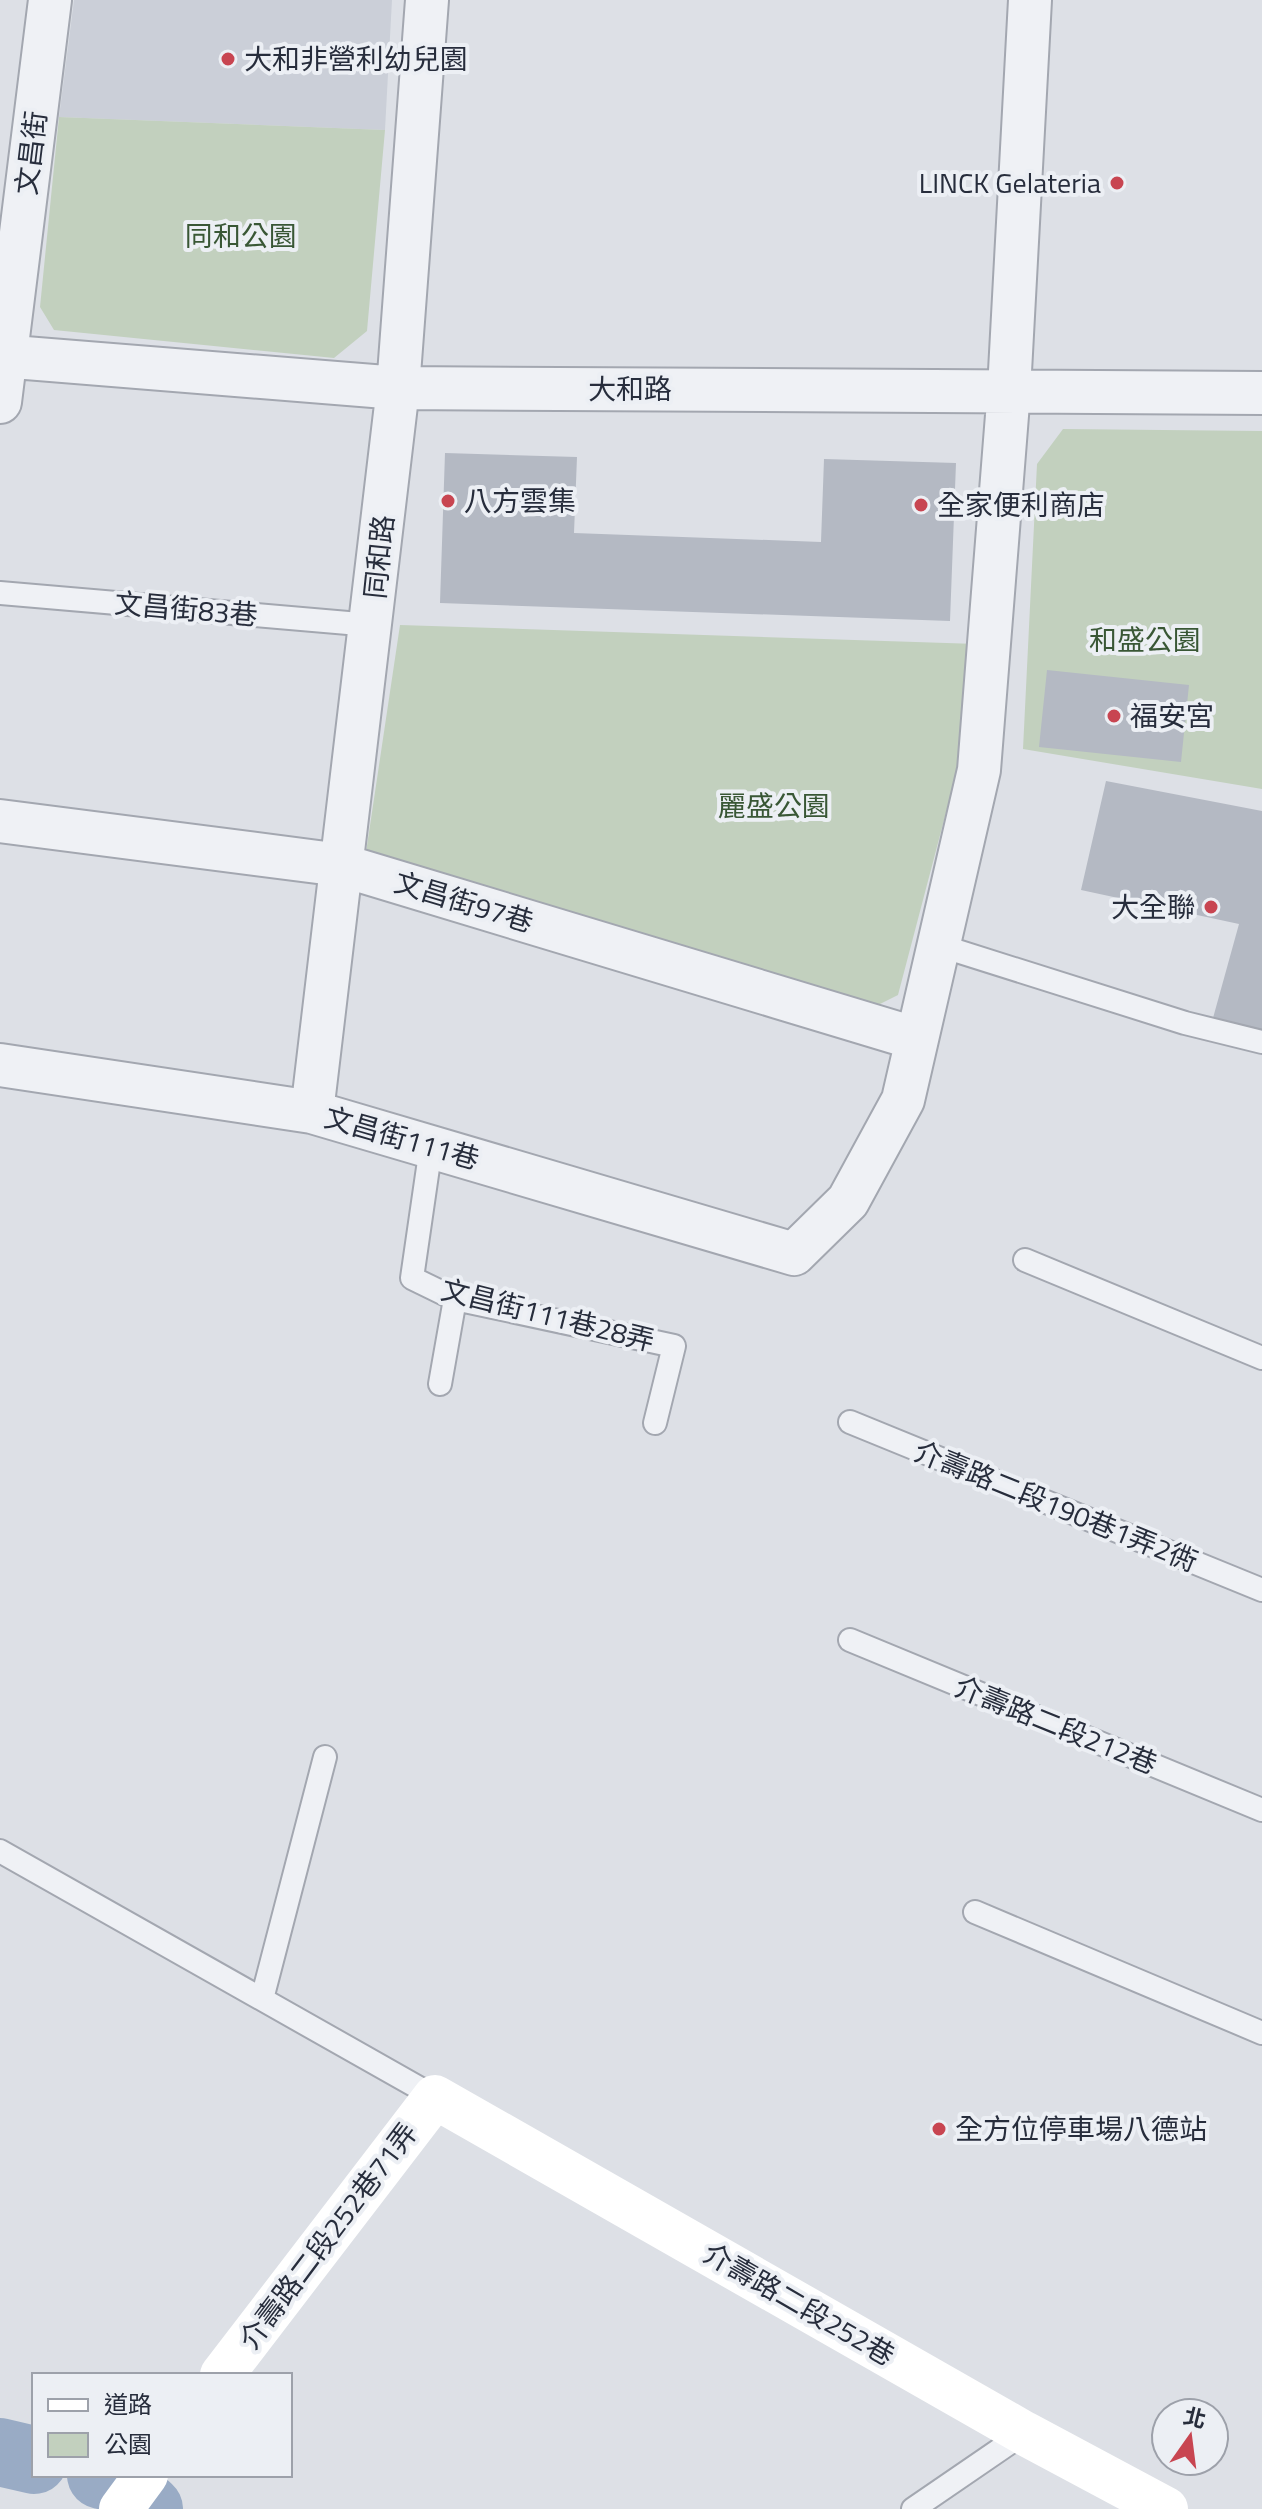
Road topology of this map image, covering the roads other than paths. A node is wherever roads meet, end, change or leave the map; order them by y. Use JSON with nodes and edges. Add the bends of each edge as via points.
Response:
{"nodes":[{"id":1,"x":50,"y":0,"type":"edge"},
{"id":2,"x":427,"y":0,"type":"edge"},
{"id":3,"x":1030,"y":0,"type":"edge"},
{"id":4,"x":2,"y":356,"type":"edge"},
{"id":5,"x":398,"y":388,"type":"junction"},
{"id":6,"x":1009,"y":390,"type":"junction"},
{"id":7,"x":1262,"y":393,"type":"edge"},
{"id":8,"x":0,"y":402,"type":"edge"},
{"id":9,"x":0,"y":593,"type":"edge"},
{"id":10,"x":371,"y":625,"type":"junction"},
{"id":11,"x":0,"y":821,"type":"edge"},
{"id":12,"x":341,"y":865,"type":"junction"},
{"id":13,"x":938,"y":945,"type":"junction"},
{"id":14,"x":917,"y":1039,"type":"junction"},
{"id":15,"x":1262,"y":1042,"type":"edge"},
{"id":16,"x":0,"y":1065,"type":"edge"},
{"id":17,"x":312,"y":1112,"type":"junction"},
{"id":18,"x":431,"y":1147,"type":"junction"},
{"id":19,"x":1025,"y":1260,"type":"dead end"},
{"id":20,"x":455,"y":1299,"type":"junction"},
{"id":21,"x":1262,"y":1358,"type":"edge"},
{"id":22,"x":440,"y":1384,"type":"dead end"},
{"id":23,"x":850,"y":1422,"type":"dead end"},
{"id":24,"x":655,"y":1423,"type":"dead end"},
{"id":25,"x":1262,"y":1590,"type":"edge"},
{"id":26,"x":850,"y":1640,"type":"dead end"},
{"id":27,"x":325,"y":1757,"type":"dead end"},
{"id":28,"x":1262,"y":1810,"type":"edge"},
{"id":29,"x":0,"y":1851,"type":"edge"},
{"id":30,"x":975,"y":1912,"type":"dead end"},
{"id":31,"x":262,"y":1999,"type":"junction"},
{"id":32,"x":1262,"y":2033,"type":"edge"},
{"id":33,"x":435,"y":2097,"type":"junction"},
{"id":34,"x":224,"y":2373,"type":"edge"},
{"id":35,"x":1024,"y":2433,"type":"junction"},
{"id":36,"x":145,"y":2477,"type":"edge"},
{"id":37,"x":121,"y":2509,"type":"edge"},
{"id":38,"x":913,"y":2509,"type":"edge"},
{"id":39,"x":1166,"y":2509,"type":"edge"}],
"edges":[{"from":1,"to":4,"type":"street","name":"文昌街"},
{"from":2,"to":5,"type":"street","name":"同和路"},
{"from":3,"to":6,"type":"street"},
{"from":4,"to":5,"type":"street","name":"大和路"},
{"from":4,"to":8,"type":"street","name":"文昌街"},
{"from":5,"to":6,"type":"street","name":"大和路"},
{"from":5,"to":10,"type":"street","name":"同和路"},
{"from":6,"to":7,"type":"street","name":"大和路"},
{"from":6,"to":13,"type":"street","via":[[979,770]]},
{"from":9,"to":10,"type":"lane","name":"文昌街83巷"},
{"from":10,"to":12,"type":"street","name":"同和路"},
{"from":11,"to":12,"type":"street","name":"文昌街97巷"},
{"from":12,"to":14,"type":"street","name":"文昌街97巷"},
{"from":12,"to":17,"type":"street","name":"同和路"},
{"from":13,"to":14,"type":"street"},
{"from":13,"to":15,"type":"lane"},
{"from":14,"to":18,"type":"street","name":"文昌街111巷","via":[[903,1100],[848,1201],[794,1254]]},
{"from":16,"to":17,"type":"street","name":"文昌街111巷"},
{"from":17,"to":18,"type":"street","name":"文昌街111巷"},
{"from":18,"to":20,"type":"lane","name":"文昌街111巷28弄","via":[[412,1278]]},
{"from":19,"to":21,"type":"lane"},
{"from":20,"to":22,"type":"lane"},
{"from":20,"to":24,"type":"lane","name":"文昌街111巷28弄","via":[[674,1346]]},
{"from":23,"to":25,"type":"lane","name":"介壽路二段190巷1弄2衖"},
{"from":26,"to":28,"type":"lane","name":"介壽路二段212巷"},
{"from":27,"to":31,"type":"lane"},
{"from":29,"to":31,"type":"lane"},
{"from":30,"to":32,"type":"lane"},
{"from":31,"to":33,"type":"lane"},
{"from":33,"to":34,"type":"street","name":"介壽路二段252巷71弄"},
{"from":33,"to":35,"type":"street","name":"介壽路二段252巷"},
{"from":35,"to":38,"type":"lane"},
{"from":35,"to":39,"type":"street","name":"介壽路二段252巷"},
{"from":36,"to":37,"type":"street"}]}
